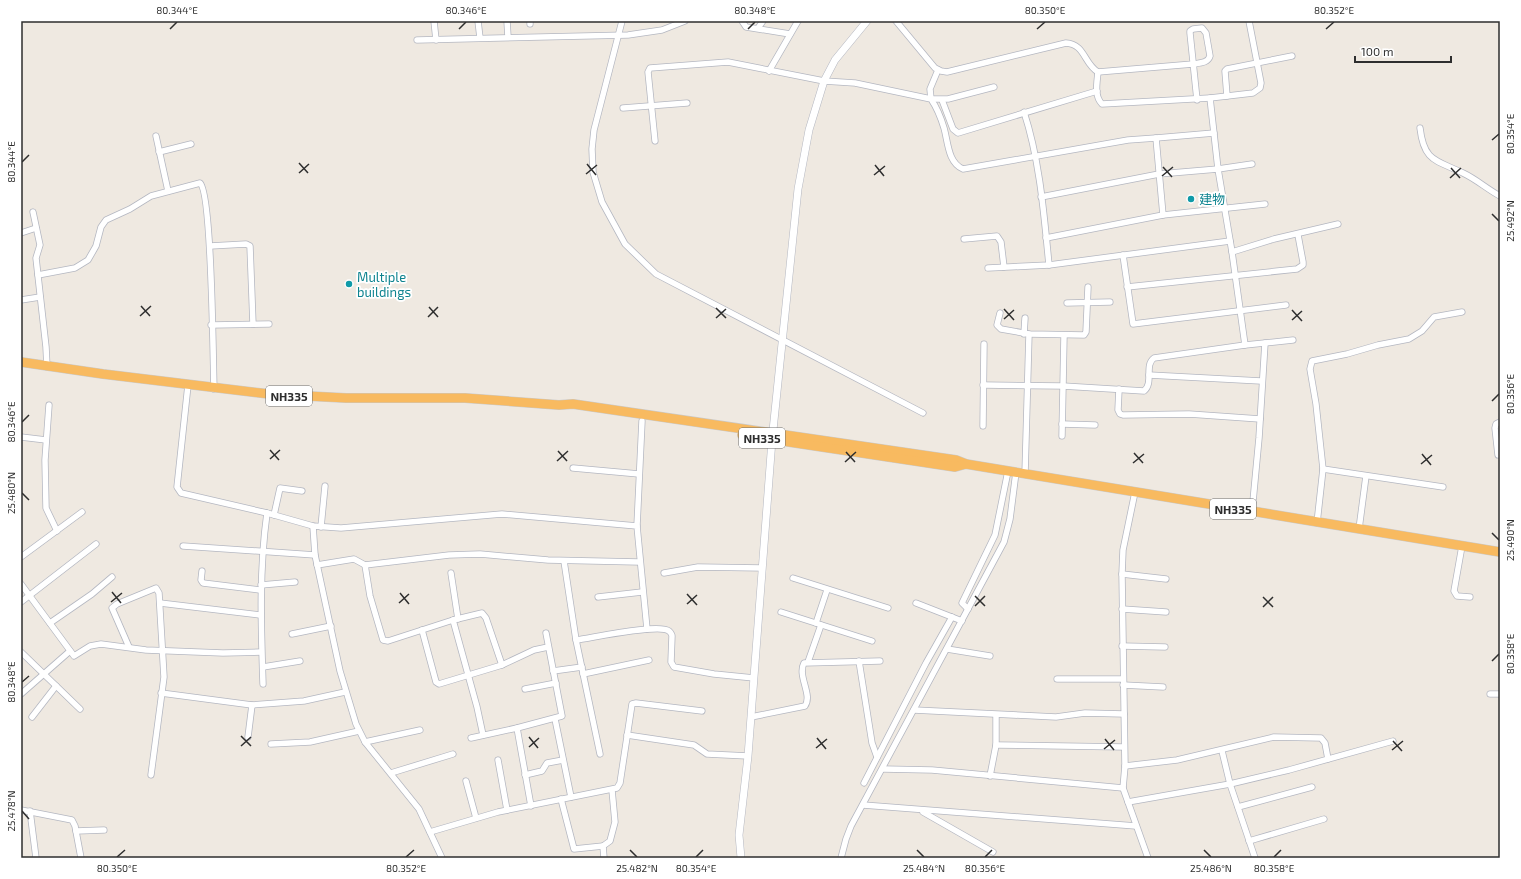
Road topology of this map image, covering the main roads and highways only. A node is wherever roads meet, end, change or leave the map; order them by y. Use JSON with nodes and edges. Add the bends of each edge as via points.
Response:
{"nodes":[{"id":1,"x":21,"y":362,"type":"edge"},
{"id":2,"x":559,"y":405,"type":"junction"},
{"id":3,"x":773,"y":437,"type":"junction"},
{"id":4,"x":1500,"y":552,"type":"edge"}],
"edges":[{"from":1,"to":2,"type":"highway","number":"NH335","via":[[214,389],[296,396],[466,398]]},
{"from":2,"to":3,"type":"highway","number":"NH335","via":[[573,404]]},
{"from":2,"to":3,"type":"highway","number":"NH335","via":[[567,409],[642,421]]},
{"from":3,"to":4,"type":"highway","number":"NH335","via":[[956,460],[966,464]]}]}
